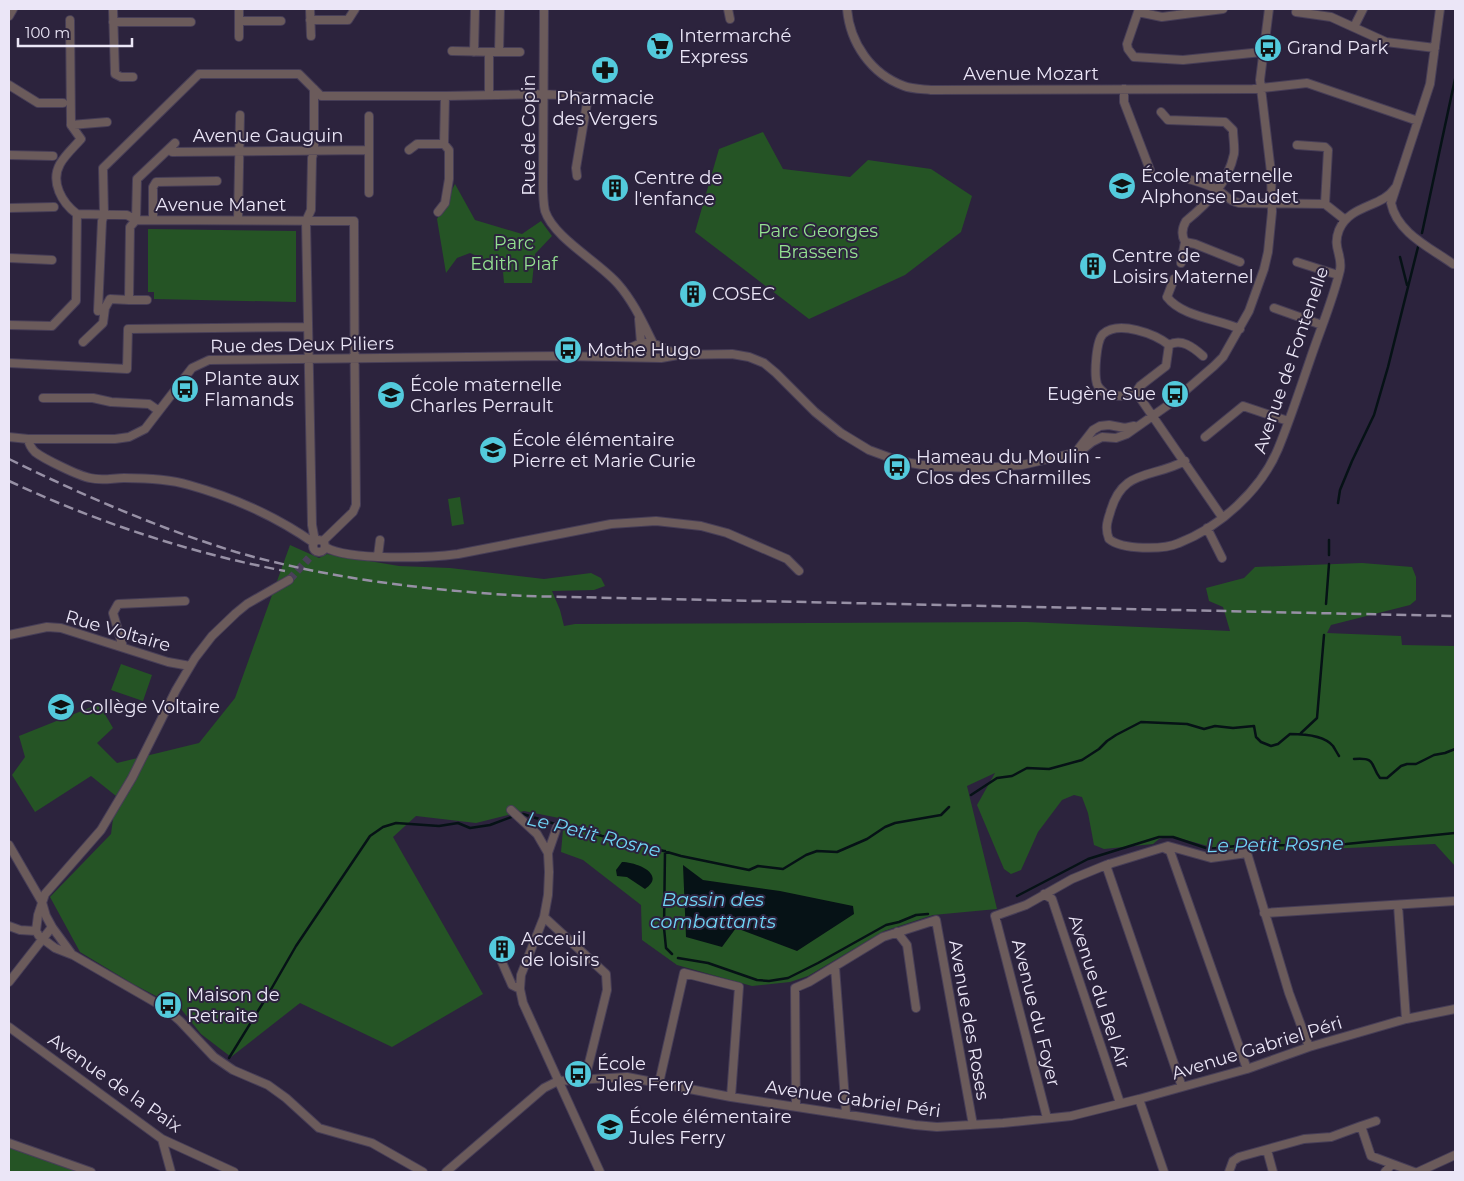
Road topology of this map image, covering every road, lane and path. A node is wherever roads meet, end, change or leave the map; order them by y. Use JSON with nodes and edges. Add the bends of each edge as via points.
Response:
{"nodes":[{"id":1,"x":13,"y":9,"type":"edge"},
{"id":2,"x":113,"y":9,"type":"edge"},
{"id":3,"x":239,"y":9,"type":"edge"},
{"id":4,"x":310,"y":9,"type":"edge"},
{"id":5,"x":356,"y":9,"type":"edge"},
{"id":6,"x":475,"y":9,"type":"edge"},
{"id":7,"x":500,"y":9,"type":"edge"},
{"id":8,"x":544,"y":9,"type":"edge"},
{"id":9,"x":728,"y":9,"type":"edge"},
{"id":10,"x":847,"y":9,"type":"edge"},
{"id":11,"x":1223,"y":9,"type":"edge"},
{"id":12,"x":1269,"y":9,"type":"edge"},
{"id":13,"x":1363,"y":9,"type":"edge"},
{"id":14,"x":1440,"y":9,"type":"edge"},
{"id":15,"x":1138,"y":10,"type":"edge"},
{"id":16,"x":1296,"y":12,"type":"dead end"},
{"id":17,"x":9,"y":16,"type":"edge"},
{"id":18,"x":730,"y":18,"type":"dead end"},
{"id":19,"x":70,"y":20,"type":"dead end"},
{"id":20,"x":310,"y":20,"type":"junction"},
{"id":21,"x":239,"y":21,"type":"junction"},
{"id":22,"x":281,"y":21,"type":"dead end"},
{"id":23,"x":113,"y":22,"type":"junction"},
{"id":24,"x":191,"y":22,"type":"dead end"},
{"id":25,"x":1354,"y":27,"type":"junction"},
{"id":26,"x":311,"y":36,"type":"dead end"},
{"id":27,"x":239,"y":37,"type":"dead end"},
{"id":28,"x":1435,"y":48,"type":"junction"},
{"id":29,"x":452,"y":51,"type":"dead end"},
{"id":30,"x":474,"y":52,"type":"junction"},
{"id":31,"x":489,"y":52,"type":"junction"},
{"id":32,"x":499,"y":52,"type":"junction"},
{"id":33,"x":520,"y":52,"type":"dead end"},
{"id":34,"x":1262,"y":52,"type":"junction"},
{"id":35,"x":133,"y":77,"type":"dead end"},
{"id":36,"x":9,"y":86,"type":"edge"},
{"id":37,"x":1260,"y":87,"type":"junction"},
{"id":38,"x":314,"y":89,"type":"junction"},
{"id":39,"x":1124,"y":89,"type":"junction"},
{"id":40,"x":489,"y":94,"type":"junction"},
{"id":41,"x":544,"y":94,"type":"junction"},
{"id":42,"x":445,"y":96,"type":"junction"},
{"id":43,"x":63,"y":103,"type":"dead end"},
{"id":44,"x":1161,"y":112,"type":"dead end"},
{"id":45,"x":240,"y":115,"type":"dead end"},
{"id":46,"x":369,"y":116,"type":"dead end"},
{"id":47,"x":1418,"y":121,"type":"junction"},
{"id":48,"x":106,"y":122,"type":"dead end"},
{"id":49,"x":71,"y":125,"type":"junction"},
{"id":50,"x":175,"y":143,"type":"dead end"},
{"id":51,"x":444,"y":144,"type":"junction"},
{"id":52,"x":1297,"y":145,"type":"dead end"},
{"id":53,"x":169,"y":149,"type":"junction"},
{"id":54,"x":369,"y":150,"type":"junction"},
{"id":55,"x":409,"y":150,"type":"dead end"},
{"id":56,"x":314,"y":151,"type":"junction"},
{"id":57,"x":239,"y":152,"type":"junction"},
{"id":58,"x":9,"y":155,"type":"edge"},
{"id":59,"x":54,"y":156,"type":"dead end"},
{"id":60,"x":1150,"y":170,"type":"dead end"},
{"id":61,"x":1174,"y":175,"type":"dead end"},
{"id":62,"x":577,"y":176,"type":"dead end"},
{"id":63,"x":217,"y":181,"type":"dead end"},
{"id":64,"x":1395,"y":188,"type":"junction"},
{"id":65,"x":1219,"y":190,"type":"junction"},
{"id":66,"x":369,"y":193,"type":"dead end"},
{"id":67,"x":1272,"y":202,"type":"junction"},
{"id":68,"x":1325,"y":204,"type":"junction"},
{"id":69,"x":54,"y":207,"type":"dead end"},
{"id":70,"x":9,"y":208,"type":"edge"},
{"id":71,"x":438,"y":212,"type":"dead end"},
{"id":72,"x":77,"y":214,"type":"junction"},
{"id":73,"x":104,"y":215,"type":"junction"},
{"id":74,"x":1344,"y":219,"type":"junction"},
{"id":75,"x":136,"y":220,"type":"junction"},
{"id":76,"x":153,"y":220,"type":"junction"},
{"id":77,"x":238,"y":220,"type":"junction"},
{"id":78,"x":306,"y":221,"type":"junction"},
{"id":79,"x":1185,"y":242,"type":"junction"},
{"id":80,"x":9,"y":258,"type":"edge"},
{"id":81,"x":52,"y":260,"type":"dead end"},
{"id":82,"x":1240,"y":262,"type":"dead end"},
{"id":83,"x":1297,"y":262,"type":"dead end"},
{"id":84,"x":1181,"y":263,"type":"dead end"},
{"id":85,"x":1453,"y":264,"type":"dead end"},
{"id":86,"x":1338,"y":275,"type":"junction"},
{"id":87,"x":1174,"y":279,"type":"dead end"},
{"id":88,"x":129,"y":300,"type":"junction"},
{"id":89,"x":146,"y":300,"type":"dead end"},
{"id":90,"x":1274,"y":308,"type":"dead end"},
{"id":91,"x":98,"y":311,"type":"dead end"},
{"id":92,"x":638,"y":314,"type":"junction"},
{"id":93,"x":9,"y":325,"type":"edge"},
{"id":94,"x":1322,"y":325,"type":"junction"},
{"id":95,"x":308,"y":327,"type":"junction"},
{"id":96,"x":1240,"y":329,"type":"junction"},
{"id":97,"x":82,"y":342,"type":"dead end"},
{"id":98,"x":641,"y":343,"type":"junction"},
{"id":99,"x":654,"y":343,"type":"junction"},
{"id":100,"x":1169,"y":345,"type":"junction"},
{"id":101,"x":678,"y":355,"type":"junction"},
{"id":102,"x":611,"y":356,"type":"junction"},
{"id":103,"x":1203,"y":356,"type":"dead end"},
{"id":104,"x":649,"y":357,"type":"junction"},
{"id":105,"x":308,"y":359,"type":"junction"},
{"id":106,"x":353,"y":359,"type":"junction"},
{"id":107,"x":9,"y":363,"type":"edge"},
{"id":108,"x":1136,"y":392,"type":"junction"},
{"id":109,"x":43,"y":398,"type":"dead end"},
{"id":110,"x":159,"y":411,"type":"junction"},
{"id":111,"x":1153,"y":416,"type":"junction"},
{"id":112,"x":1288,"y":421,"type":"junction"},
{"id":113,"x":1140,"y":424,"type":"junction"},
{"id":114,"x":9,"y":437,"type":"edge"},
{"id":115,"x":1205,"y":437,"type":"dead end"},
{"id":116,"x":28,"y":439,"type":"junction"},
{"id":117,"x":1074,"y":453,"type":"junction"},
{"id":118,"x":1184,"y":461,"type":"junction"},
{"id":119,"x":1222,"y":517,"type":"junction"},
{"id":120,"x":1206,"y":528,"type":"junction"},
{"id":121,"x":380,"y":540,"type":"dead end"},
{"id":122,"x":318,"y":545,"type":"junction"},
{"id":123,"x":378,"y":556,"type":"junction"},
{"id":124,"x":309,"y":558,"type":"tunnel mouth"},
{"id":125,"x":1222,"y":558,"type":"dead end"},
{"id":126,"x":799,"y":571,"type":"dead end"},
{"id":127,"x":289,"y":580,"type":"tunnel mouth"},
{"id":128,"x":185,"y":600,"type":"dead end"},
{"id":129,"x":9,"y":635,"type":"edge"},
{"id":130,"x":123,"y":647,"type":"junction"},
{"id":131,"x":190,"y":666,"type":"junction"},
{"id":132,"x":511,"y":810,"type":"dead end"},
{"id":133,"x":557,"y":827,"type":"dead end"},
{"id":134,"x":9,"y":845,"type":"edge"},
{"id":135,"x":1164,"y":848,"type":"junction"},
{"id":136,"x":548,"y":853,"type":"junction"},
{"id":137,"x":1109,"y":864,"type":"junction"},
{"id":138,"x":1044,"y":894,"type":"junction"},
{"id":139,"x":1455,"y":900,"type":"edge"},
{"id":140,"x":42,"y":902,"type":"junction"},
{"id":141,"x":1398,"y":906,"type":"junction"},
{"id":142,"x":1264,"y":913,"type":"junction"},
{"id":143,"x":46,"y":916,"type":"junction"},
{"id":144,"x":544,"y":918,"type":"junction"},
{"id":145,"x":37,"y":921,"type":"junction"},
{"id":146,"x":9,"y":926,"type":"edge"},
{"id":147,"x":52,"y":927,"type":"junction"},
{"id":148,"x":36,"y":931,"type":"junction"},
{"id":149,"x":897,"y":932,"type":"junction"},
{"id":150,"x":43,"y":939,"type":"junction"},
{"id":151,"x":73,"y":955,"type":"junction"},
{"id":152,"x":501,"y":960,"type":"dead end"},
{"id":153,"x":835,"y":967,"type":"junction"},
{"id":154,"x":9,"y":982,"type":"edge"},
{"id":155,"x":520,"y":989,"type":"junction"},
{"id":156,"x":916,"y":1008,"type":"dead end"},
{"id":157,"x":1455,"y":1009,"type":"edge"},
{"id":158,"x":1406,"y":1019,"type":"junction"},
{"id":159,"x":9,"y":1026,"type":"edge"},
{"id":160,"x":1309,"y":1047,"type":"junction"},
{"id":161,"x":1247,"y":1069,"type":"junction"},
{"id":162,"x":585,"y":1079,"type":"junction"},
{"id":163,"x":558,"y":1081,"type":"junction"},
{"id":164,"x":659,"y":1083,"type":"junction"},
{"id":165,"x":1182,"y":1086,"type":"junction"},
{"id":166,"x":731,"y":1097,"type":"junction"},
{"id":167,"x":1140,"y":1099,"type":"junction"},
{"id":168,"x":1120,"y":1103,"type":"junction"},
{"id":169,"x":796,"y":1106,"type":"junction"},
{"id":170,"x":846,"y":1113,"type":"junction"},
{"id":171,"x":1047,"y":1118,"type":"junction"},
{"id":172,"x":1376,"y":1122,"type":"dead end"},
{"id":173,"x":973,"y":1125,"type":"junction"},
{"id":174,"x":1361,"y":1126,"type":"junction"},
{"id":175,"x":162,"y":1138,"type":"junction"},
{"id":176,"x":9,"y":1143,"type":"edge"},
{"id":177,"x":1267,"y":1150,"type":"junction"},
{"id":178,"x":1455,"y":1155,"type":"edge"},
{"id":179,"x":1392,"y":1164,"type":"junction"},
{"id":180,"x":91,"y":1172,"type":"edge"},
{"id":181,"x":171,"y":1172,"type":"edge"},
{"id":182,"x":234,"y":1172,"type":"edge"},
{"id":183,"x":423,"y":1172,"type":"edge"},
{"id":184,"x":446,"y":1172,"type":"edge"},
{"id":185,"x":600,"y":1172,"type":"edge"},
{"id":186,"x":1164,"y":1172,"type":"edge"},
{"id":187,"x":1229,"y":1172,"type":"edge"},
{"id":188,"x":1273,"y":1172,"type":"edge"},
{"id":189,"x":1385,"y":1172,"type":"edge"},
{"id":190,"x":1416,"y":1172,"type":"edge"}],
"edges":[{"from":1,"to":17,"type":"street"},
{"from":2,"to":23,"type":"street"},
{"from":3,"to":21,"type":"street"},
{"from":4,"to":20,"type":"street"},
{"from":5,"to":20,"type":"street","via":[[348,20]]},
{"from":6,"to":30,"type":"street"},
{"from":7,"to":32,"type":"street"},
{"from":8,"to":41,"type":"street","name":"Rue de Copin"},
{"from":9,"to":18,"type":"street"},
{"from":10,"to":39,"type":"street","name":"Avenue Mozart","via":[[851,32],[870,65],[906,87],[931,90]]},
{"from":11,"to":15,"type":"street","via":[[1162,17]]},
{"from":12,"to":34,"type":"street","name":"Rue des Deux Piliers"},
{"from":13,"to":25,"type":"street"},
{"from":14,"to":28,"type":"street"},
{"from":15,"to":34,"type":"street","via":[[1127,44],[1134,57],[1183,60]]},
{"from":16,"to":25,"type":"street","via":[[1331,18]]},
{"from":19,"to":49,"type":"street"},
{"from":20,"to":26,"type":"street"},
{"from":21,"to":22,"type":"street"},
{"from":21,"to":27,"type":"street"},
{"from":23,"to":24,"type":"street"},
{"from":23,"to":35,"type":"street","via":[[115,74]]},
{"from":25,"to":28,"type":"street","via":[[1386,42]]},
{"from":28,"to":47,"type":"street","via":[[1430,84]]},
{"from":29,"to":30,"type":"street"},
{"from":30,"to":31,"type":"street"},
{"from":31,"to":32,"type":"street"},
{"from":31,"to":40,"type":"street"},
{"from":32,"to":33,"type":"street"},
{"from":34,"to":37,"type":"street","name":"Rue des Deux Piliers"},
{"from":36,"to":43,"type":"street","via":[[38,103]]},
{"from":37,"to":39,"type":"street","name":"Avenue Mozart"},
{"from":37,"to":47,"type":"street","name":"Avenue Mozart","via":[[1307,83]]},
{"from":37,"to":67,"type":"street","name":"Rue des Deux Piliers"},
{"from":38,"to":42,"type":"street","via":[[321,96]]},
{"from":38,"to":56,"type":"street"},
{"from":38,"to":73,"type":"street","via":[[299,74],[199,74],[103,168]]},
{"from":39,"to":60,"type":"street","via":[[1124,102]]},
{"from":40,"to":41,"type":"street"},
{"from":40,"to":42,"type":"street"},
{"from":41,"to":62,"type":"street","via":[[588,97]]},
{"from":41,"to":92,"type":"street","name":"Rue de Copin","via":[[545,210],[555,227],[606,270]]},
{"from":42,"to":51,"type":"street"},
{"from":44,"to":65,"type":"street","via":[[1168,120],[1225,122],[1230,125],[1234,153]]},
{"from":45,"to":57,"type":"street"},
{"from":46,"to":54,"type":"street"},
{"from":47,"to":64,"type":"street"},
{"from":48,"to":49,"type":"street"},
{"from":49,"to":72,"type":"street","via":[[81,139],[60,163],[57,187]]},
{"from":50,"to":53,"type":"street","name":"Avenue Gauguin"},
{"from":51,"to":55,"type":"street","via":[[417,144]]},
{"from":51,"to":71,"type":"street","via":[[449,150],[449,179],[445,203]]},
{"from":52,"to":68,"type":"street","via":[[1328,150]]},
{"from":53,"to":57,"type":"street","name":"Avenue Gauguin","via":[[172,152]]},
{"from":53,"to":75,"type":"street","name":"Avenue Gauguin","via":[[137,179]]},
{"from":54,"to":56,"type":"street","name":"Avenue Gauguin"},
{"from":54,"to":66,"type":"street"},
{"from":56,"to":57,"type":"street","name":"Avenue Gauguin"},
{"from":56,"to":78,"type":"street","via":[[311,210]]},
{"from":57,"to":77,"type":"street"},
{"from":58,"to":59,"type":"street"},
{"from":61,"to":65,"type":"street"},
{"from":63,"to":76,"type":"street","via":[[156,182],[153,187]]},
{"from":64,"to":74,"type":"street"},
{"from":64,"to":85,"type":"street","via":[[1391,203],[1402,226]]},
{"from":65,"to":67,"type":"street","via":[[1229,201]]},
{"from":65,"to":79,"type":"street","via":[[1186,221],[1182,237]]},
{"from":67,"to":68,"type":"street"},
{"from":67,"to":96,"type":"street","name":"Rue des Deux Piliers","via":[[1264,269],[1258,291]]},
{"from":68,"to":74,"type":"street"},
{"from":69,"to":70,"type":"street"},
{"from":72,"to":73,"type":"street","name":"Avenue Manet"},
{"from":72,"to":93,"type":"street","via":[[76,301],[52,326]]},
{"from":73,"to":75,"type":"street","name":"Avenue Manet","via":[[127,215]]},
{"from":73,"to":91,"type":"street"},
{"from":74,"to":86,"type":"street","name":"Avenue de Fontenelle","via":[[1336,243],[1340,263]]},
{"from":75,"to":76,"type":"street","name":"Avenue Manet"},
{"from":75,"to":88,"type":"street","name":"Avenue Gauguin","via":[[130,227]]},
{"from":76,"to":77,"type":"street","name":"Avenue Manet"},
{"from":77,"to":78,"type":"street","name":"Avenue Manet"},
{"from":78,"to":95,"type":"street"},
{"from":78,"to":106,"type":"street","name":"Avenue Manet","via":[[354,221]]},
{"from":79,"to":82,"type":"street"},
{"from":79,"to":84,"type":"street"},
{"from":80,"to":81,"type":"street"},
{"from":83,"to":86,"type":"street"},
{"from":86,"to":94,"type":"street","name":"Avenue de Fontenelle"},
{"from":87,"to":96,"type":"street","via":[[1163,298]]},
{"from":88,"to":89,"type":"street"},
{"from":88,"to":97,"type":"street","via":[[110,300],[105,308],[104,323]]},
{"from":90,"to":94,"type":"street"},
{"from":92,"to":98,"type":"street"},
{"from":92,"to":99,"type":"street","name":"Rue de Copin"},
{"from":94,"to":112,"type":"street","name":"Avenue de Fontenelle"},
{"from":95,"to":105,"type":"street"},
{"from":95,"to":107,"type":"street","via":[[128,329],[127,369]]},
{"from":96,"to":111,"type":"street","name":"Rue des Deux Piliers","via":[[1214,366]]},
{"from":98,"to":99,"type":"street","name":"Rue des Deux Piliers"},
{"from":98,"to":102,"type":"street","name":"Rue des Deux Piliers"},
{"from":98,"to":104,"type":"street"},
{"from":99,"to":101,"type":"street","name":"Rue des Deux Piliers"},
{"from":99,"to":104,"type":"street"},
{"from":100,"to":103,"type":"street","via":[[1175,342],[1185,344]]},
{"from":100,"to":108,"type":"street","via":[[1166,366]]},
{"from":100,"to":108,"type":"street","via":[[1161,338],[1124,328],[1102,335],[1096,368],[1099,388],[1113,396]]},
{"from":101,"to":104,"type":"street","name":"Rue des Deux Piliers"},
{"from":101,"to":117,"type":"street","name":"Rue des Deux Piliers","via":[[732,354],[764,363],[840,434],[899,461],[934,467],[982,468]]},
{"from":102,"to":104,"type":"street","name":"Rue des Deux Piliers"},
{"from":102,"to":106,"type":"street","name":"Rue des Deux Piliers"},
{"from":105,"to":106,"type":"street","name":"Rue des Deux Piliers"},
{"from":105,"to":110,"type":"street","name":"Rue des Deux Piliers","via":[[218,359],[201,362],[192,368]]},
{"from":105,"to":122,"type":"street","via":[[312,525]]},
{"from":106,"to":122,"type":"street","via":[[356,505],[353,512]]},
{"from":108,"to":111,"type":"street"},
{"from":109,"to":110,"type":"street","via":[[93,398],[149,404]]},
{"from":110,"to":116,"type":"street","name":"Rue des Deux Piliers","via":[[144,429],[129,438]]},
{"from":111,"to":113,"type":"street","name":"Rue des Deux Piliers"},
{"from":111,"to":118,"type":"street"},
{"from":112,"to":115,"type":"street","via":[[1243,406]]},
{"from":112,"to":119,"type":"street","name":"Avenue de Fontenelle","via":[[1267,470],[1245,497]]},
{"from":113,"to":117,"type":"street","name":"Rue des Deux Piliers","via":[[1122,436],[1097,439]]},
{"from":113,"to":117,"type":"street","name":"Rue des Deux Piliers","via":[[1125,428],[1100,426]]},
{"from":114,"to":116,"type":"street","name":"Rue des Deux Piliers"},
{"from":116,"to":122,"type":"street","via":[[29,445],[42,457],[82,476],[190,485],[258,512]]},
{"from":118,"to":119,"type":"street"},
{"from":118,"to":120,"type":"street","name":"Avenue de Fontenelle","via":[[1134,478],[1123,486],[1111,507],[1107,534],[1109,539],[1119,544],[1156,547],[1175,545]]},
{"from":119,"to":120,"type":"street","name":"Avenue de Fontenelle"},
{"from":120,"to":125,"type":"street"},
{"from":121,"to":123,"type":"street"},
{"from":122,"to":123,"type":"street","via":[[342,554]]},
{"from":122,"to":124,"type":"street"},
{"from":123,"to":126,"type":"street","via":[[424,558],[458,554],[610,524],[656,521],[701,526],[727,533],[787,559]]},
{"from":127,"to":131,"type":"street","via":[[236,613],[212,636]]},
{"from":128,"to":130,"type":"street","via":[[118,604],[114,613]]},
{"from":129,"to":130,"type":"street","name":"Rue Voltaire","via":[[47,627],[61,628]]},
{"from":130,"to":131,"type":"street","name":"Rue Voltaire"},
{"from":131,"to":140,"type":"street","via":[[101,830],[45,894]]},
{"from":132,"to":136,"type":"street","via":[[537,834]]},
{"from":133,"to":136,"type":"street"},
{"from":134,"to":140,"type":"street"},
{"from":135,"to":137,"type":"street"},
{"from":135,"to":142,"type":"street","via":[[1168,846],[1211,858],[1247,853]]},
{"from":135,"to":161,"type":"street","via":[[1170,851]]},
{"from":136,"to":144,"type":"street"},
{"from":137,"to":138,"type":"street"},
{"from":137,"to":165,"type":"street","via":[[1107,868]]},
{"from":138,"to":168,"type":"street","name":"Avenue du Bel Air","via":[[1052,899]]},
{"from":138,"to":171,"type":"street","name":"Avenue du Foyer","via":[[1026,905],[995,916]]},
{"from":139,"to":141,"type":"street"},
{"from":140,"to":143,"type":"street"},
{"from":140,"to":145,"type":"street"},
{"from":141,"to":142,"type":"street"},
{"from":141,"to":158,"type":"street"},
{"from":142,"to":160,"type":"street"},
{"from":143,"to":145,"type":"street"},
{"from":143,"to":147,"type":"street"},
{"from":144,"to":155,"type":"street","via":[[521,975]]},
{"from":144,"to":162,"type":"street","via":[[606,974],[607,990]]},
{"from":145,"to":148,"type":"street"},
{"from":146,"to":148,"type":"street"},
{"from":147,"to":150,"type":"street"},
{"from":147,"to":151,"type":"street"},
{"from":148,"to":150,"type":"street"},
{"from":149,"to":153,"type":"street","via":[[883,937]]},
{"from":149,"to":156,"type":"street","via":[[907,945]]},
{"from":149,"to":173,"type":"street","name":"Avenue des Roses","via":[[936,920]]},
{"from":150,"to":151,"type":"street"},
{"from":150,"to":154,"type":"street"},
{"from":151,"to":183,"type":"street","via":[[165,1008],[208,1052],[233,1070],[286,1098],[319,1128],[372,1143]]},
{"from":152,"to":155,"type":"street","via":[[512,985]]},
{"from":153,"to":169,"type":"street","via":[[795,988]]},
{"from":153,"to":170,"type":"street"},
{"from":155,"to":163,"type":"street","via":[[523,1003]]},
{"from":157,"to":158,"type":"street","name":"Avenue Gabriel Péri"},
{"from":158,"to":160,"type":"street","name":"Avenue Gabriel Péri"},
{"from":159,"to":175,"type":"street","name":"Avenue de la Paix"},
{"from":160,"to":161,"type":"street","name":"Avenue Gabriel Péri"},
{"from":161,"to":165,"type":"street","name":"Avenue Gabriel Péri"},
{"from":162,"to":163,"type":"street","name":"Avenue Gabriel Péri"},
{"from":162,"to":164,"type":"street","name":"Avenue Gabriel Péri","via":[[626,1078]]},
{"from":163,"to":184,"type":"street","name":"Avenue Gabriel Péri","via":[[544,1088]]},
{"from":163,"to":185,"type":"street"},
{"from":164,"to":166,"type":"street","name":"Avenue Gabriel Péri"},
{"from":164,"to":166,"type":"street","via":[[684,973],[739,987]]},
{"from":165,"to":167,"type":"street","name":"Avenue Gabriel Péri"},
{"from":166,"to":169,"type":"street","name":"Avenue Gabriel Péri"},
{"from":167,"to":168,"type":"street","name":"Avenue Gabriel Péri"},
{"from":167,"to":186,"type":"street"},
{"from":168,"to":171,"type":"street","name":"Avenue Gabriel Péri","via":[[1071,1116]]},
{"from":169,"to":170,"type":"street","name":"Avenue Gabriel Péri"},
{"from":170,"to":173,"type":"street","name":"Avenue Gabriel Péri","via":[[937,1127]]},
{"from":171,"to":173,"type":"street","name":"Avenue Gabriel Péri"},
{"from":172,"to":174,"type":"street"},
{"from":174,"to":177,"type":"street","via":[[1331,1138],[1304,1139]]},
{"from":174,"to":179,"type":"street","via":[[1371,1156]]},
{"from":175,"to":181,"type":"street"},
{"from":175,"to":182,"type":"street","name":"Avenue de la Paix"},
{"from":176,"to":180,"type":"street"},
{"from":177,"to":187,"type":"street","via":[[1239,1157],[1233,1161]]},
{"from":177,"to":188,"type":"street"},
{"from":178,"to":190,"type":"street"},
{"from":179,"to":189,"type":"street"},
{"from":179,"to":190,"type":"street"}]}
